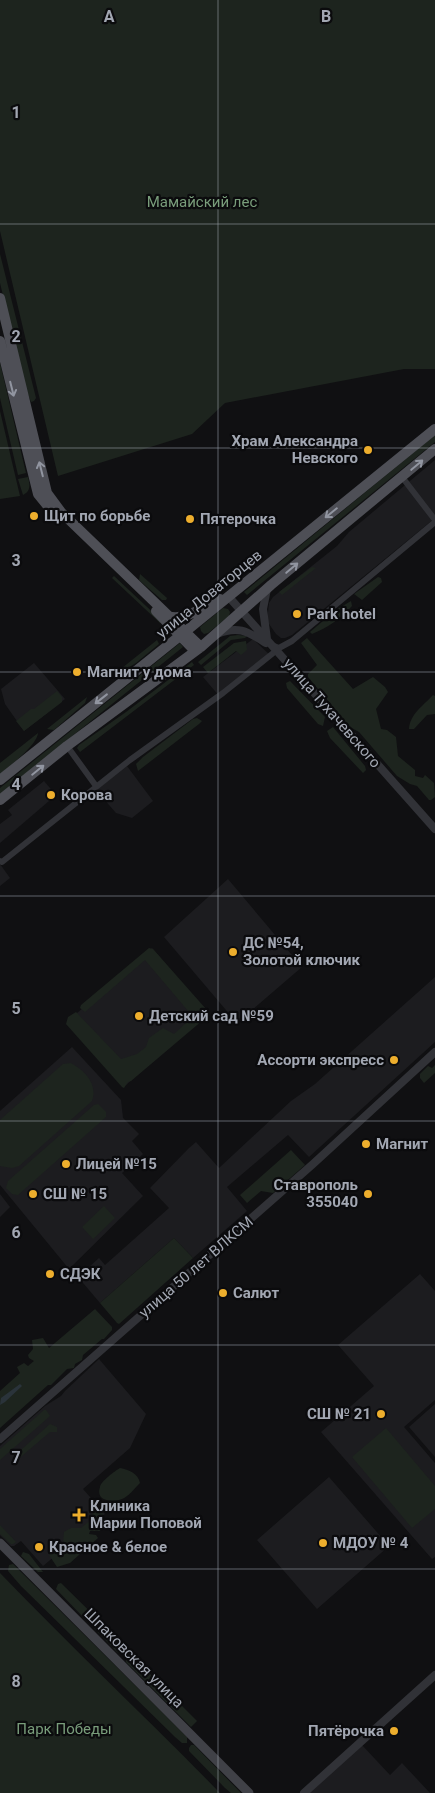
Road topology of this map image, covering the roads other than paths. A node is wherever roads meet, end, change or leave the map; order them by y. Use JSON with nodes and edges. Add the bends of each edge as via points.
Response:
{"nodes":[{"id":1,"x":0,"y":298,"type":"edge"},
{"id":2,"x":0,"y":341,"type":"edge"},
{"id":3,"x":435,"y":429,"type":"edge"},
{"id":4,"x":435,"y":450,"type":"edge"},
{"id":5,"x":402,"y":477,"type":"junction"},
{"id":6,"x":435,"y":521,"type":"edge"},
{"id":7,"x":267,"y":589,"type":"junction"},
{"id":8,"x":228,"y":596,"type":"junction"},
{"id":9,"x":242,"y":612,"type":"junction"},
{"id":10,"x":169,"y":620,"type":"junction"},
{"id":11,"x":186,"y":635,"type":"junction"},
{"id":12,"x":216,"y":635,"type":"junction"},
{"id":13,"x":272,"y":645,"type":"junction"},
{"id":14,"x":168,"y":646,"type":"junction"},
{"id":15,"x":198,"y":649,"type":"junction"},
{"id":16,"x":67,"y":746,"type":"junction"},
{"id":17,"x":0,"y":780,"type":"edge"},
{"id":18,"x":96,"y":786,"type":"junction"},
{"id":19,"x":0,"y":800,"type":"edge"},
{"id":20,"x":435,"y":829,"type":"edge"},
{"id":21,"x":0,"y":861,"type":"edge"},
{"id":22,"x":435,"y":1052,"type":"edge"},
{"id":23,"x":0,"y":1439,"type":"edge"},
{"id":24,"x":0,"y":1543,"type":"edge"},
{"id":25,"x":435,"y":1675,"type":"edge"},
{"id":26,"x":250,"y":1793,"type":"edge"},
{"id":27,"x":304,"y":1793,"type":"edge"}],
"edges":[{"from":10,"to":1,"type":"main road","one_way":true,"via":[[61,512],[47,492]]},
{"from":2,"to":10,"type":"main road","one_way":true,"via":[[38,494],[57,518]]},
{"from":3,"to":8,"type":"main road","name":"улица Доваторцев","one_way":true},
{"from":5,"to":4,"type":"main road","one_way":true},
{"from":5,"to":6,"type":"street"},
{"from":7,"to":5,"type":"main road","one_way":true},
{"from":6,"to":13,"type":"street","via":[[292,640],[278,648]]},
{"from":7,"to":9,"type":"main road"},
{"from":7,"to":13,"type":"street","via":[[263,609]]},
{"from":8,"to":9,"type":"street","name":"улица Тухачевского"},
{"from":8,"to":10,"type":"main road","via":[[187,616]]},
{"from":8,"to":11,"type":"main road","name":"улица Доваторцев"},
{"from":9,"to":12,"type":"main road"},
{"from":9,"to":13,"type":"street","name":"улица Тухачевского"},
{"from":10,"to":11,"type":"main road"},
{"from":10,"to":14,"type":"main road"},
{"from":11,"to":14,"type":"main road","name":"улица Доваторцев"},
{"from":11,"to":15,"type":"main road"},
{"from":12,"to":13,"type":"street","via":[[245,630]]},
{"from":12,"to":15,"type":"main road"},
{"from":13,"to":18,"type":"street","via":[[223,693]]},
{"from":13,"to":20,"type":"street","name":"улица Тухачевского"},
{"from":14,"to":17,"type":"main road","name":"улица Доваторцев","one_way":true},
{"from":15,"to":16,"type":"main road"},
{"from":16,"to":18,"type":"street"},
{"from":19,"to":16,"type":"main road","one_way":true},
{"from":18,"to":21,"type":"street"},
{"from":22,"to":23,"type":"street","name":"улица 50 лет ВЛКСМ","via":[[313,1164]]},
{"from":24,"to":26,"type":"main road","name":"Шпаковская улица"},
{"from":25,"to":27,"type":"street"}]}
